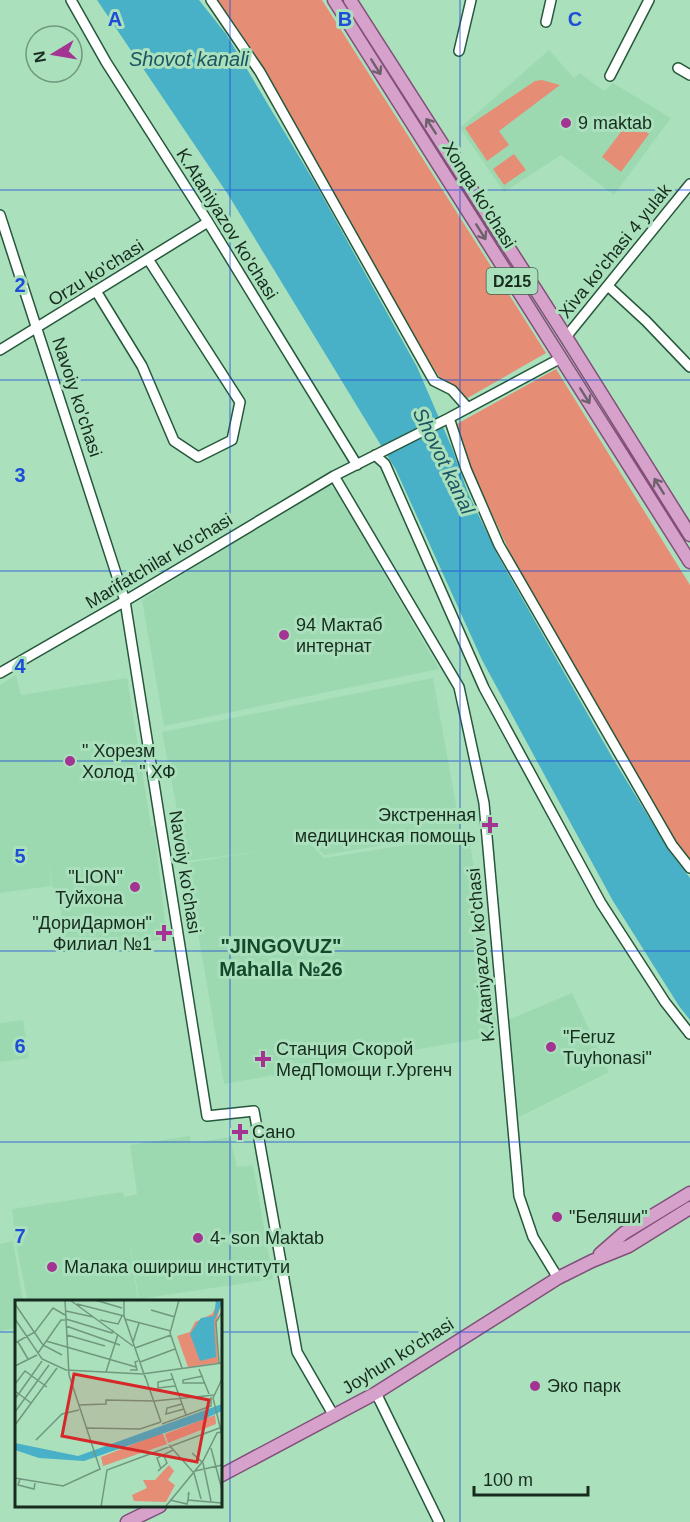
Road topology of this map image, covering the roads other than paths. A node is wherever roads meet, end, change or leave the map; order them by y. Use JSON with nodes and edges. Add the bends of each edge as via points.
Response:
{"nodes":[{"id":1,"x":71,"y":0,"type":"edge"},
{"id":2,"x":211,"y":0,"type":"edge"},
{"id":3,"x":334,"y":0,"type":"edge"},
{"id":4,"x":350,"y":0,"type":"edge"},
{"id":5,"x":471,"y":0,"type":"edge"},
{"id":6,"x":551,"y":0,"type":"edge"},
{"id":7,"x":649,"y":0,"type":"edge"},
{"id":8,"x":546,"y":22,"type":"dead end"},
{"id":9,"x":369,"y":30,"type":"junction"},
{"id":10,"x":357,"y":37,"type":"junction"},
{"id":11,"x":459,"y":51,"type":"dead end"},
{"id":12,"x":678,"y":68,"type":"dead end"},
{"id":13,"x":690,"y":75,"type":"edge"},
{"id":14,"x":610,"y":76,"type":"dead end"},
{"id":15,"x":690,"y":184,"type":"edge"},
{"id":16,"x":0,"y":215,"type":"edge"},
{"id":17,"x":208,"y":222,"type":"junction"},
{"id":18,"x":148,"y":259,"type":"junction"},
{"id":19,"x":608,"y":286,"type":"junction"},
{"id":20,"x":96,"y":291,"type":"junction"},
{"id":21,"x":37,"y":328,"type":"junction"},
{"id":22,"x":566,"y":337,"type":"junction"},
{"id":23,"x":0,"y":350,"type":"edge"},
{"id":24,"x":561,"y":358,"type":"junction"},
{"id":25,"x":690,"y":367,"type":"edge"},
{"id":26,"x":468,"y":408,"type":"junction"},
{"id":27,"x":449,"y":418,"type":"junction"},
{"id":28,"x":375,"y":455,"type":"junction"},
{"id":29,"x":357,"y":465,"type":"junction"},
{"id":30,"x":334,"y":476,"type":"junction"},
{"id":31,"x":690,"y":535,"type":"edge"},
{"id":32,"x":690,"y":562,"type":"edge"},
{"id":33,"x":125,"y":601,"type":"junction"},
{"id":34,"x":0,"y":673,"type":"edge"},
{"id":35,"x":690,"y":868,"type":"edge"},
{"id":36,"x":690,"y":1034,"type":"edge"},
{"id":37,"x":690,"y":1193,"type":"edge"},
{"id":38,"x":690,"y":1208,"type":"edge"},
{"id":39,"x":592,"y":1261,"type":"junction"},
{"id":40,"x":558,"y":1278,"type":"junction"},
{"id":41,"x":376,"y":1393,"type":"junction"},
{"id":42,"x":334,"y":1416,"type":"junction"},
{"id":43,"x":222,"y":1475,"type":"edge"},
{"id":44,"x":158,"y":1507,"type":"edge"},
{"id":45,"x":127,"y":1522,"type":"edge"},
{"id":46,"x":439,"y":1522,"type":"edge"}],
"edges":[{"from":1,"to":17,"type":"street","name":"K.Ataniyazov ko'chasi"},
{"from":2,"to":26,"type":"street","via":[[260,72],[434,381],[452,390]]},
{"from":3,"to":10,"type":"main road","name":"Xonqa ko'chasi","number":"D215"},
{"from":4,"to":9,"type":"main road","name":"Xonqa ko'chasi","number":"D215"},
{"from":5,"to":11,"type":"street"},
{"from":6,"to":8,"type":"street"},
{"from":7,"to":14,"type":"street"},
{"from":9,"to":10,"type":"main road"},
{"from":22,"to":9,"type":"main road","name":"Xonqa ko'chasi","number":"D215","one_way":true},
{"from":10,"to":24,"type":"main road","name":"Xonqa ko'chasi","number":"D215","one_way":true},
{"from":12,"to":13,"type":"street"},
{"from":15,"to":19,"type":"street","name":"Xiva ko'chasi 4 yulak"},
{"from":16,"to":21,"type":"street","name":"Navoiy ko'chasi"},
{"from":17,"to":18,"type":"street","name":"Orzu ko'chasi"},
{"from":17,"to":29,"type":"street","name":"K.Ataniyazov ko'chasi"},
{"from":18,"to":20,"type":"street","name":"Orzu ko'chasi"},
{"from":18,"to":20,"type":"street","via":[[240,402],[232,440],[198,457],[174,441],[142,366]]},
{"from":19,"to":22,"type":"street","name":"Xiva ko'chasi 4 yulak"},
{"from":19,"to":25,"type":"street"},
{"from":20,"to":21,"type":"street","name":"Orzu ko'chasi"},
{"from":21,"to":23,"type":"street","name":"Orzu ko'chasi"},
{"from":21,"to":33,"type":"street","name":"Navoiy ko'chasi"},
{"from":31,"to":22,"type":"main road","name":"Xonqa ko'chasi","number":"D215","one_way":true},
{"from":24,"to":26,"type":"street","name":"Marifatchilar ko'chasi"},
{"from":24,"to":32,"type":"main road","name":"Xonqa ko'chasi","number":"D215","one_way":true},
{"from":26,"to":27,"type":"street","name":"Marifatchilar ko'chasi"},
{"from":27,"to":28,"type":"street","name":"Marifatchilar ko'chasi"},
{"from":27,"to":35,"type":"street","via":[[499,545],[672,845]]},
{"from":28,"to":29,"type":"street","name":"Marifatchilar ko'chasi"},
{"from":28,"to":36,"type":"street","via":[[385,464],[484,687],[601,903]]},
{"from":29,"to":30,"type":"street","name":"Marifatchilar ko'chasi"},
{"from":30,"to":33,"type":"street","name":"Marifatchilar ko'chasi"},
{"from":30,"to":40,"type":"street","name":"K.Ataniyazov ko'chasi","via":[[459,687],[484,803],[519,1196],[533,1237]]},
{"from":33,"to":34,"type":"street","name":"Marifatchilar ko'chasi"},
{"from":33,"to":42,"type":"street","name":"Navoiy ko'chasi","via":[[207,1116],[254,1111],[297,1352]]},
{"from":37,"to":39,"type":"main road","name":"Joyhun ko'chasi","via":[[624,1233]]},
{"from":38,"to":39,"type":"main road","name":"Joyhun ko'chasi","via":[[629,1246]]},
{"from":39,"to":40,"type":"main road","name":"Joyhun ko'chasi"},
{"from":40,"to":41,"type":"main road","name":"Joyhun ko'chasi"},
{"from":41,"to":42,"type":"main road","name":"Joyhun ko'chasi"},
{"from":41,"to":46,"type":"street"},
{"from":42,"to":43,"type":"main road","name":"Joyhun ko'chasi"},
{"from":44,"to":45,"type":"main road"}]}
